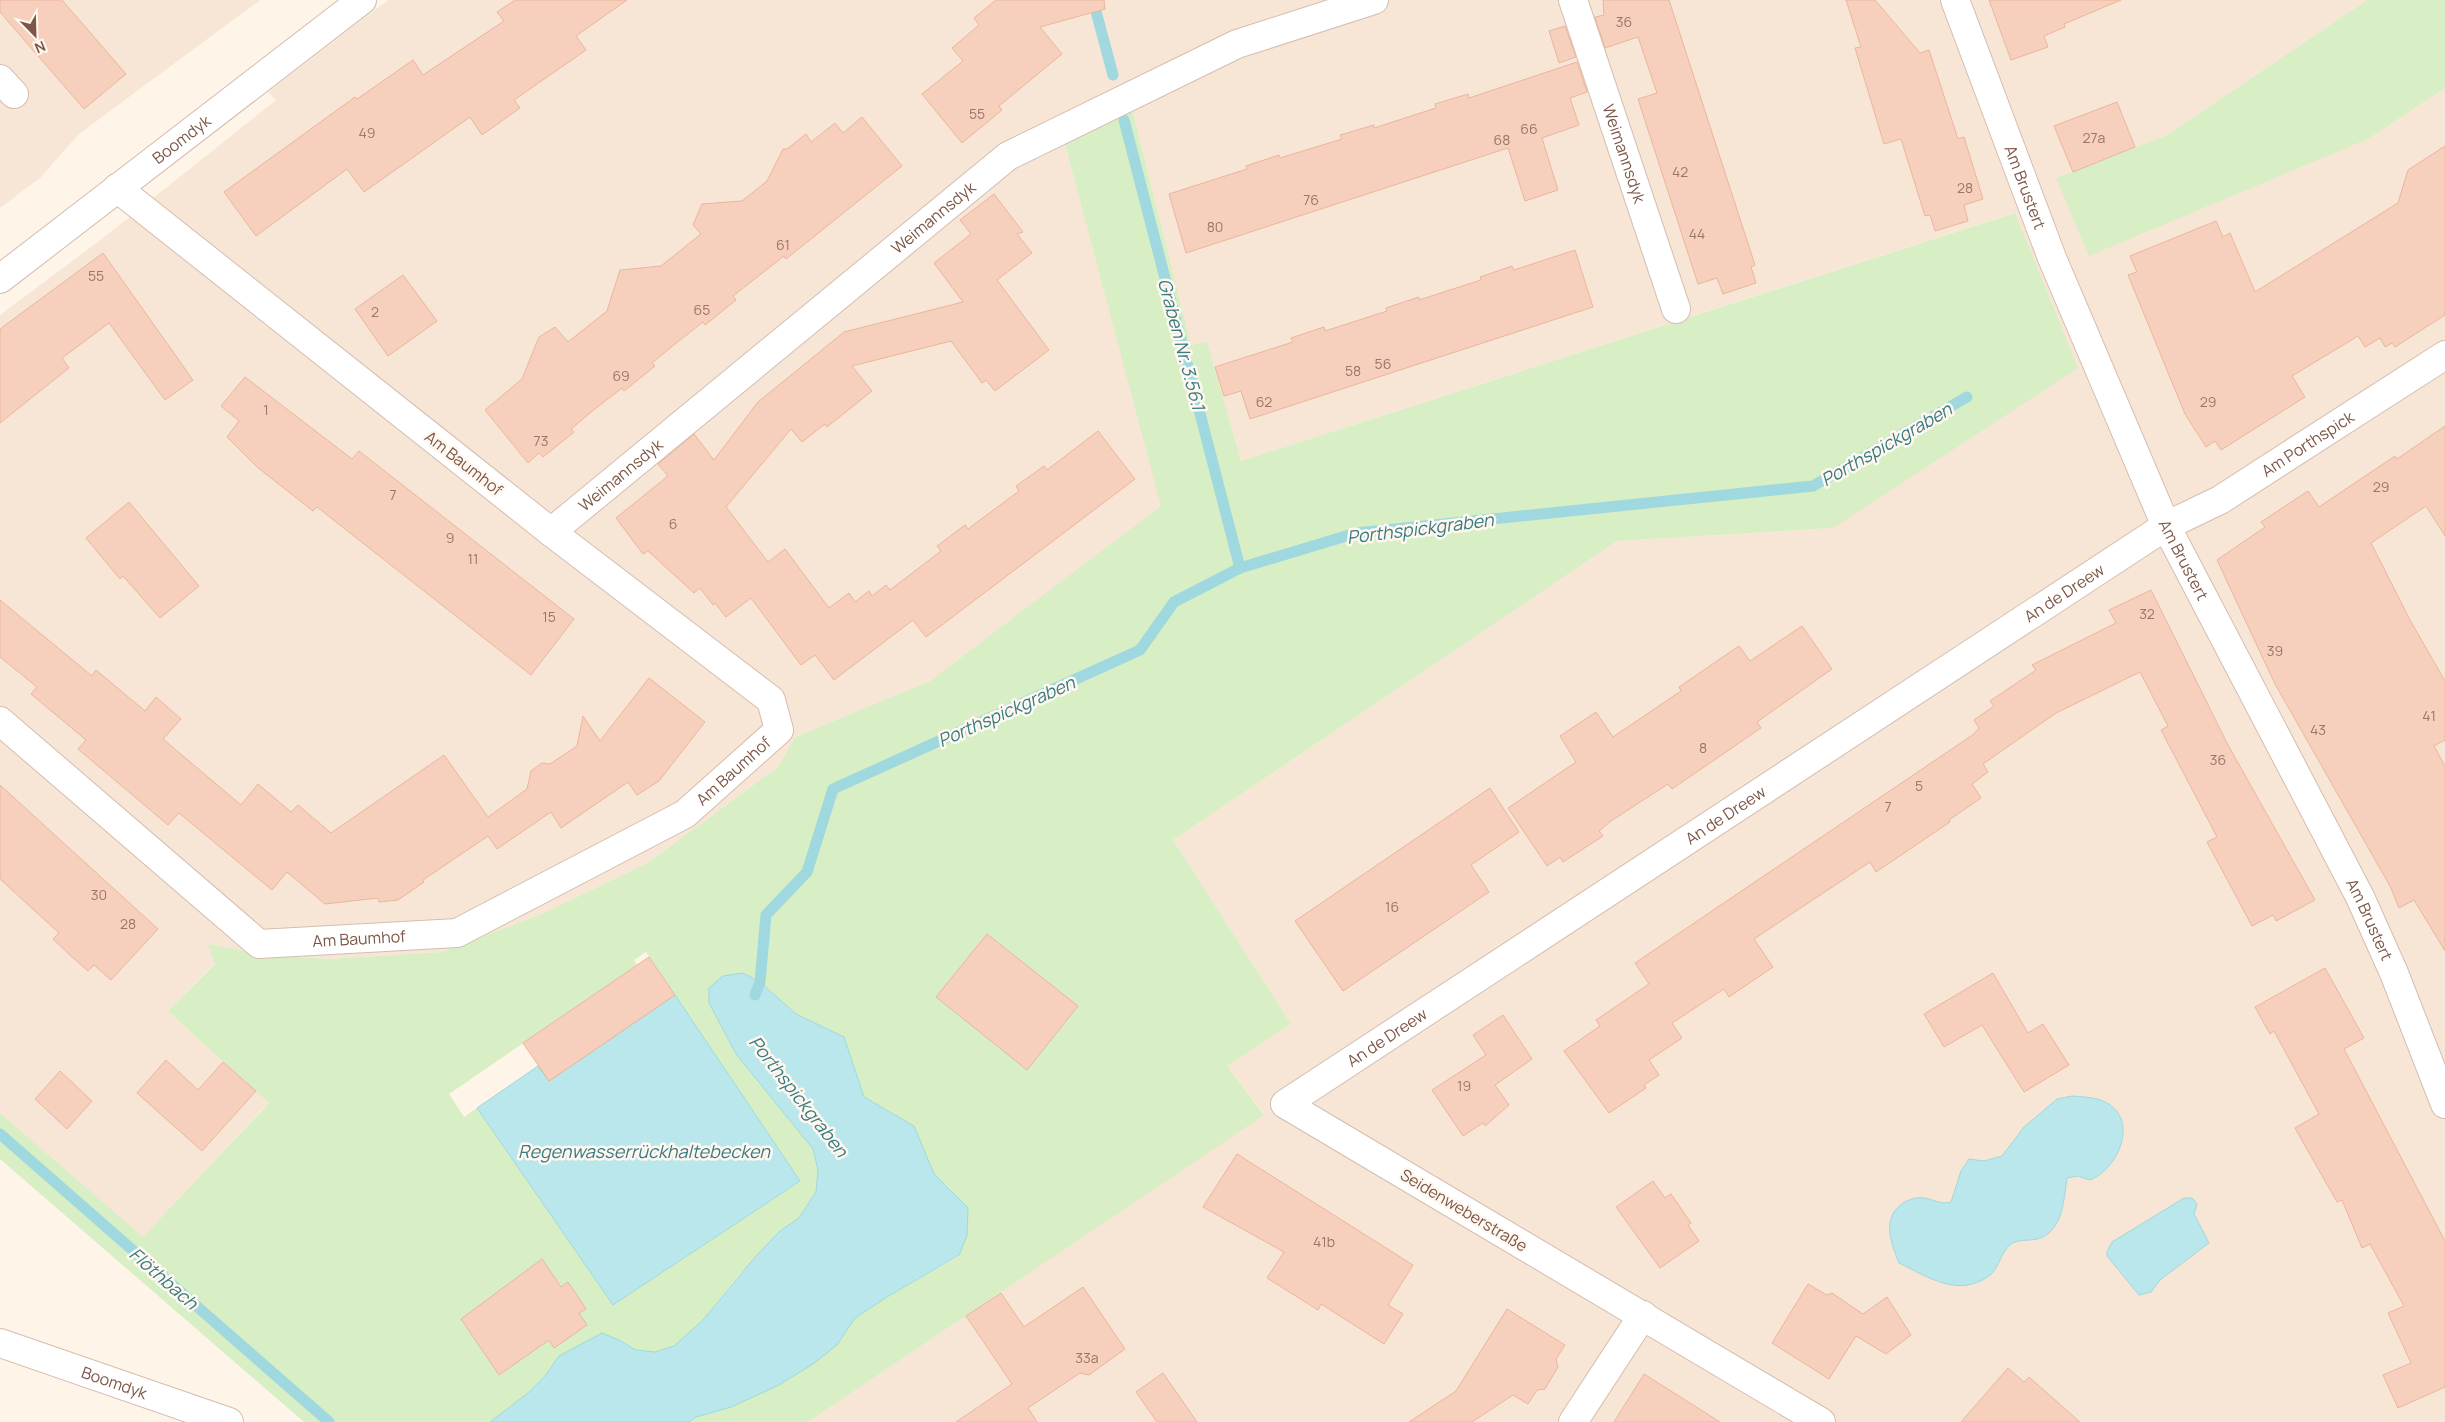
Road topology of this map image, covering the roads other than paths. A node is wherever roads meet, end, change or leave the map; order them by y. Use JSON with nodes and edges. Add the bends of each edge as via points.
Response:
{"nodes":[{"id":1,"x":362,"y":0,"type":"edge"},
{"id":2,"x":1374,"y":0,"type":"edge"},
{"id":3,"x":1573,"y":0,"type":"edge"},
{"id":4,"x":1955,"y":0,"type":"edge"},
{"id":5,"x":117,"y":188,"type":"junction"},
{"id":6,"x":0,"y":279,"type":"edge"},
{"id":7,"x":1676,"y":309,"type":"dead end"},
{"id":8,"x":2445,"y":355,"type":"edge"},
{"id":9,"x":2166,"y":526,"type":"junction"},
{"id":10,"x":551,"y":532,"type":"junction"},
{"id":11,"x":0,"y":720,"type":"edge"},
{"id":12,"x":1285,"y":1104,"type":"joint"},
{"id":13,"x":2445,"y":1104,"type":"edge"},
{"id":14,"x":1643,"y":1315,"type":"junction"},
{"id":15,"x":0,"y":1343,"type":"edge"},
{"id":16,"x":229,"y":1422,"type":"edge"},
{"id":17,"x":1572,"y":1422,"type":"edge"},
{"id":18,"x":1821,"y":1422,"type":"edge"}],
"edges":[{"from":1,"to":5,"type":"street","name":"Boomdyk"},
{"from":2,"to":10,"type":"street","name":"Weimannsdyk","via":[[1237,44],[1008,156]]},
{"from":3,"to":7,"type":"street","name":"Weimannsdyk"},
{"from":4,"to":9,"type":"street","name":"Am Brustert","via":[[2052,258]]},
{"from":5,"to":6,"type":"street","name":"Boomdyk"},
{"from":5,"to":10,"type":"street","name":"Am Baumhof"},
{"from":8,"to":9,"type":"street","name":"Am Porthspick","via":[[2220,500]]},
{"from":9,"to":12,"type":"street","name":"An de Dreew"},
{"from":9,"to":13,"type":"street","name":"Am Brustert","via":[[2360,898],[2394,973]]},
{"from":10,"to":11,"type":"street","name":"Am Baumhof","via":[[771,700],[779,730],[685,814],[457,933],[259,944]]},
{"from":12,"to":14,"type":"street","name":"Seidenweberstraße"},
{"from":14,"to":17,"type":"street"},
{"from":14,"to":18,"type":"street","name":"Seidenweberstraße"},
{"from":15,"to":16,"type":"street","name":"Boomdyk"}]}
